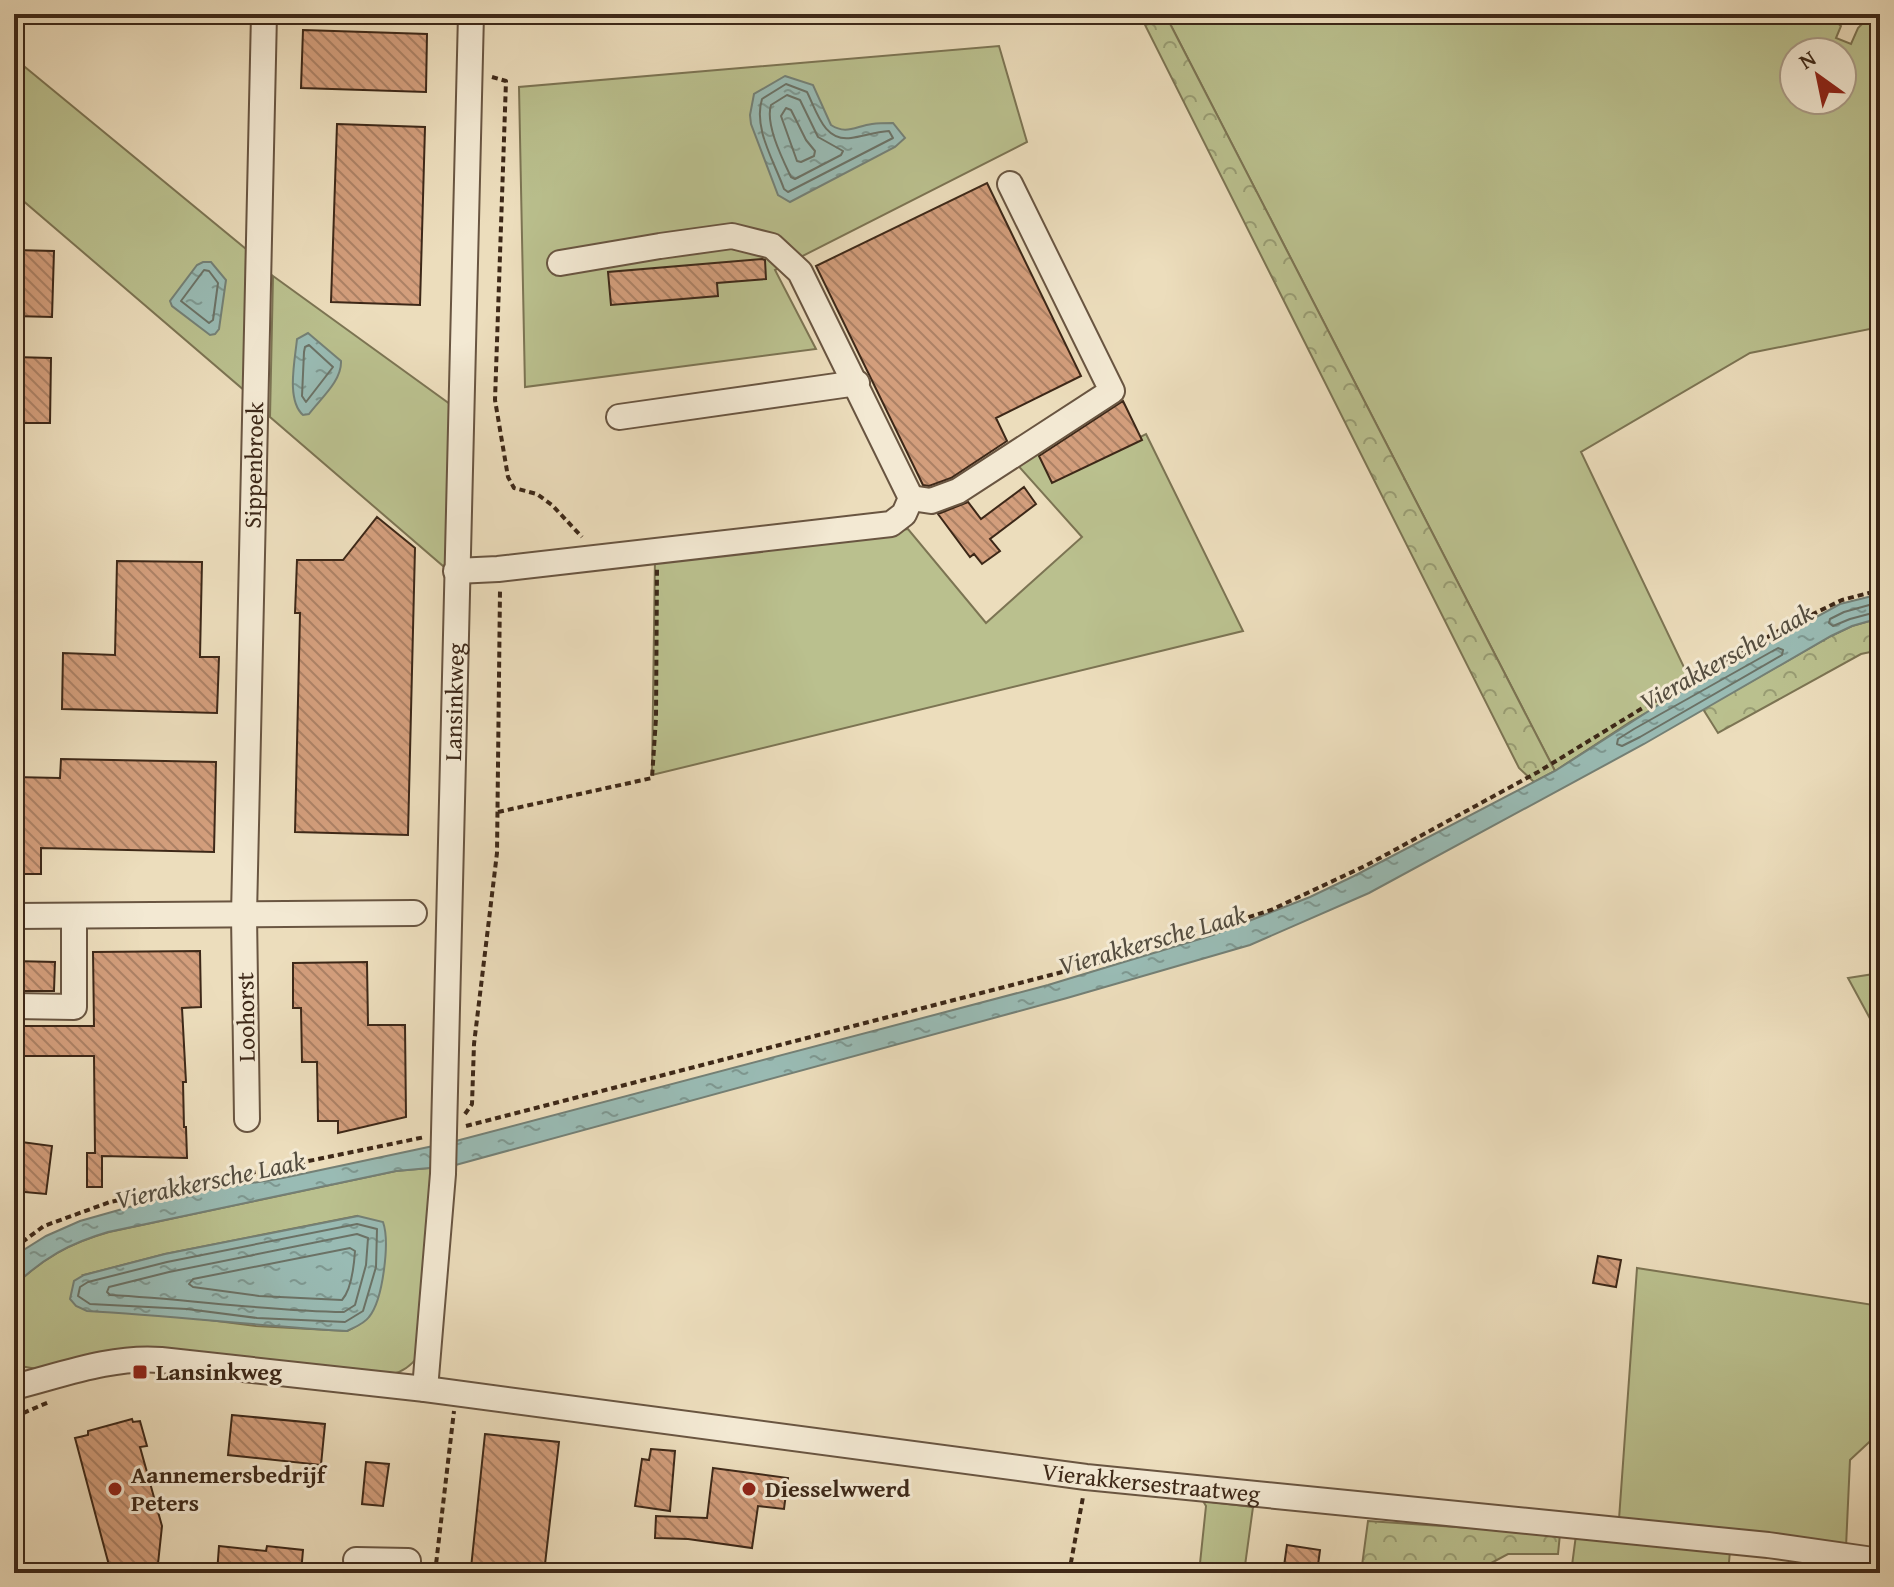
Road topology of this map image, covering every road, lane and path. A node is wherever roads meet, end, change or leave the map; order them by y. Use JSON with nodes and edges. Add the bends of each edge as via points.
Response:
{"nodes":[{"id":1,"x":264,"y":14,"type":"edge"},
{"id":2,"x":471,"y":14,"type":"edge"},
{"id":3,"x":492,"y":77,"type":"dead end"},
{"id":4,"x":1010,"y":184,"type":"dead end"},
{"id":5,"x":560,"y":263,"type":"dead end"},
{"id":6,"x":857,"y":383,"type":"junction"},
{"id":7,"x":619,"y":417,"type":"dead end"},
{"id":8,"x":911,"y":498,"type":"junction"},
{"id":9,"x":583,"y":540,"type":"dead end"},
{"id":10,"x":658,"y":551,"type":"junction"},
{"id":11,"x":498,"y":569,"type":"junction"},
{"id":12,"x":456,"y":571,"type":"junction"},
{"id":13,"x":1880,"y":590,"type":"edge"},
{"id":14,"x":498,"y":812,"type":"junction"},
{"id":15,"x":414,"y":913,"type":"dead end"},
{"id":16,"x":244,"y":915,"type":"junction"},
{"id":17,"x":14,"y":916,"type":"edge"},
{"id":18,"x":74,"y":917,"type":"junction"},
{"id":19,"x":14,"y":1006,"type":"edge"},
{"id":20,"x":247,"y":1119,"type":"dead end"},
{"id":21,"x":448,"y":1133,"type":"junction"},
{"id":22,"x":14,"y":1248,"type":"edge"},
{"id":23,"x":14,"y":1387,"type":"edge"},
{"id":24,"x":425,"y":1389,"type":"junction"},
{"id":25,"x":456,"y":1393,"type":"junction"},
{"id":26,"x":56,"y":1399,"type":"dead end"},
{"id":27,"x":14,"y":1417,"type":"edge"},
{"id":28,"x":1086,"y":1477,"type":"junction"},
{"id":29,"x":356,"y":1560,"type":"dead end"},
{"id":30,"x":1880,"y":1561,"type":"edge"},
{"id":31,"x":408,"y":1573,"type":"edge"},
{"id":32,"x":435,"y":1573,"type":"edge"},
{"id":33,"x":1069,"y":1573,"type":"edge"}],
"edges":[{"from":1,"to":16,"type":"street","name":"Sippenbroek"},
{"from":2,"to":12,"type":"street","name":"Lansinkweg"},
{"from":3,"to":9,"type":"path","via":[[506,81],[495,400],[508,477],[514,488],[552,505]]},
{"from":4,"to":8,"type":"street","via":[[1112,391],[958,491],[931,501]]},
{"from":5,"to":6,"type":"street","via":[[732,236],[772,246],[800,272]]},
{"from":6,"to":7,"type":"street"},
{"from":6,"to":8,"type":"street"},
{"from":8,"to":10,"type":"street","via":[[904,514],[891,524]]},
{"from":10,"to":11,"type":"street"},
{"from":10,"to":14,"type":"path","via":[[652,778]]},
{"from":11,"to":12,"type":"street"},
{"from":11,"to":14,"type":"path"},
{"from":12,"to":21,"type":"street","name":"Lansinkweg"},
{"from":13,"to":21,"type":"path","via":[[1842,600],[1780,630],[1538,772],[1367,865],[1271,910],[1132,954]]},
{"from":14,"to":21,"type":"path","via":[[472,1104]]},
{"from":15,"to":16,"type":"street"},
{"from":16,"to":18,"type":"street"},
{"from":16,"to":20,"type":"street","name":"Loohorst"},
{"from":17,"to":18,"type":"street"},
{"from":18,"to":19,"type":"street","via":[[74,1007]]},
{"from":21,"to":22,"type":"path","via":[[110,1202],[44,1226]]},
{"from":21,"to":24,"type":"street","name":"Lansinkweg"},
{"from":23,"to":24,"type":"street","name":"Vierakkersestraatweg","via":[[139,1358]]},
{"from":24,"to":25,"type":"street","name":"Vierakkersestraatweg"},
{"from":25,"to":28,"type":"street","name":"Vierakkersestraatweg"},
{"from":25,"to":32,"type":"path"},
{"from":26,"to":27,"type":"path"},
{"from":28,"to":30,"type":"street","name":"Vierakkersestraatweg","via":[[1768,1545]]},
{"from":28,"to":33,"type":"path"},
{"from":29,"to":31,"type":"street","via":[[408,1561]]}]}
